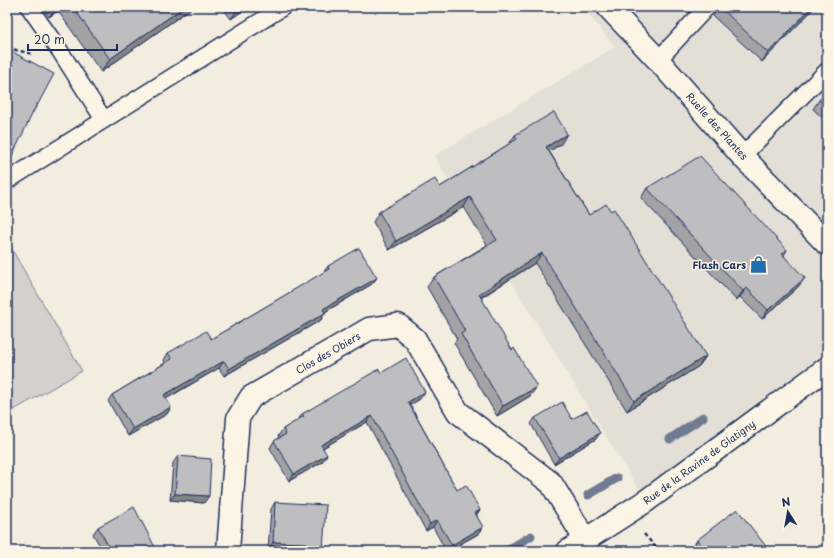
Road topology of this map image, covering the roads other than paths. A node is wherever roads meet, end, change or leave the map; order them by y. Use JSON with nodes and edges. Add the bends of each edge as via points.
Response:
{"nodes":[{"id":1,"x":29,"y":7,"type":"edge"},
{"id":2,"x":283,"y":7,"type":"edge"},
{"id":3,"x":608,"y":7,"type":"edge"},
{"id":4,"x":707,"y":7,"type":"edge"},
{"id":5,"x":658,"y":60,"type":"junction"},
{"id":6,"x":827,"y":71,"type":"edge"},
{"id":7,"x":104,"y":120,"type":"junction"},
{"id":8,"x":742,"y":156,"type":"junction"},
{"id":9,"x":7,"y":181,"type":"edge"},
{"id":10,"x":827,"y":244,"type":"edge"},
{"id":11,"x":827,"y":368,"type":"edge"},
{"id":12,"x":576,"y":545,"type":"edge"},
{"id":13,"x":228,"y":551,"type":"edge"}],
"edges":[{"from":1,"to":7,"type":"lane"},
{"from":2,"to":7,"type":"lane"},
{"from":3,"to":5,"type":"street","name":"Ruelle des Plantes"},
{"from":4,"to":5,"type":"lane"},
{"from":5,"to":8,"type":"street","name":"Ruelle des Plantes"},
{"from":6,"to":8,"type":"lane"},
{"from":7,"to":9,"type":"lane"},
{"from":8,"to":10,"type":"street","name":"Ruelle des Plantes"},
{"from":11,"to":12,"type":"street","name":"Rue de la Ravine de Glatigny","via":[[646,501]]},
{"from":12,"to":13,"type":"street","name":"Clos des Obiers","via":[[551,484],[458,412],[415,339],[398,325],[369,329],[251,397],[238,418]]}]}
